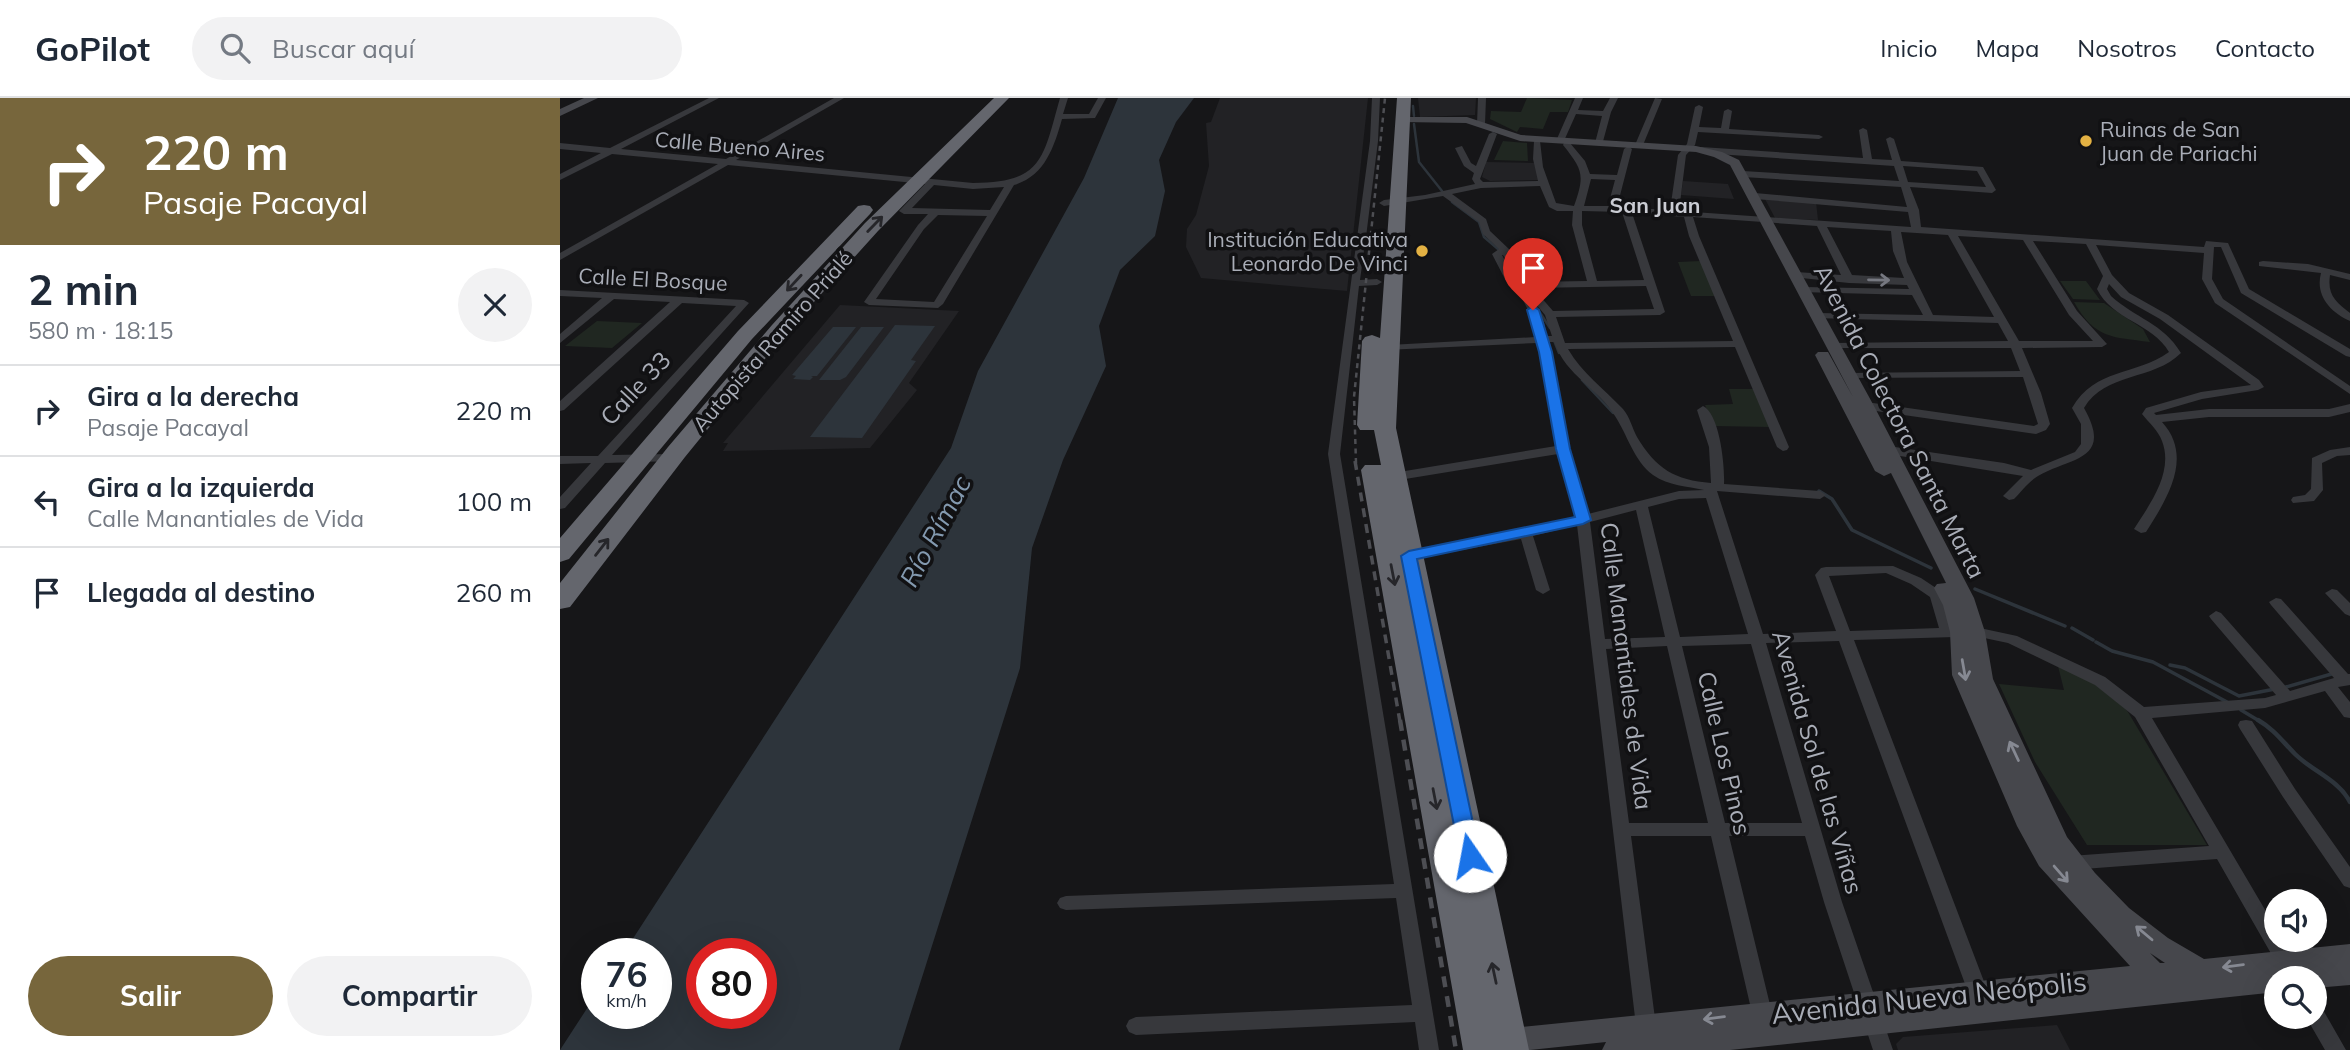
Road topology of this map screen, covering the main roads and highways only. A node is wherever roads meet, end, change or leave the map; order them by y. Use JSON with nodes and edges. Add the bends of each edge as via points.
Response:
{"nodes":[{"id":1,"x":983,"y":98,"type":"edge"},
{"id":2,"x":1002,"y":98,"type":"edge"},
{"id":3,"x":1392,"y":98,"type":"edge"},
{"id":4,"x":1404,"y":98,"type":"edge"},
{"id":5,"x":916,"y":179,"type":"junction"},
{"id":6,"x":1391,"y":203,"type":"junction"},
{"id":7,"x":560,"y":554,"type":"edge"},
{"id":8,"x":560,"y":601,"type":"edge"},
{"id":9,"x":1495,"y":1046,"type":"edge"}],
"edges":[{"from":1,"to":5,"type":"highway","name":"Autopista Ramiro Prialé"},
{"from":2,"to":5,"type":"highway","name":"Autopista Ramiro Prialé"},
{"from":3,"to":6,"type":"highway"},
{"from":4,"to":6,"type":"highway"},
{"from":5,"to":7,"type":"highway","name":"Autopista Ramiro Prialé","one_way":true,"via":[[745,335]]},
{"from":8,"to":5,"type":"highway","name":"Autopista Ramiro Prialé","one_way":true,"via":[[667,463],[820,282]]},
{"from":9,"to":6,"type":"highway","one_way":true,"via":[[1385,428]]},
{"from":6,"to":9,"type":"highway","one_way":true,"via":[[1371,240],[1367,282],[1371,454]]}]}
